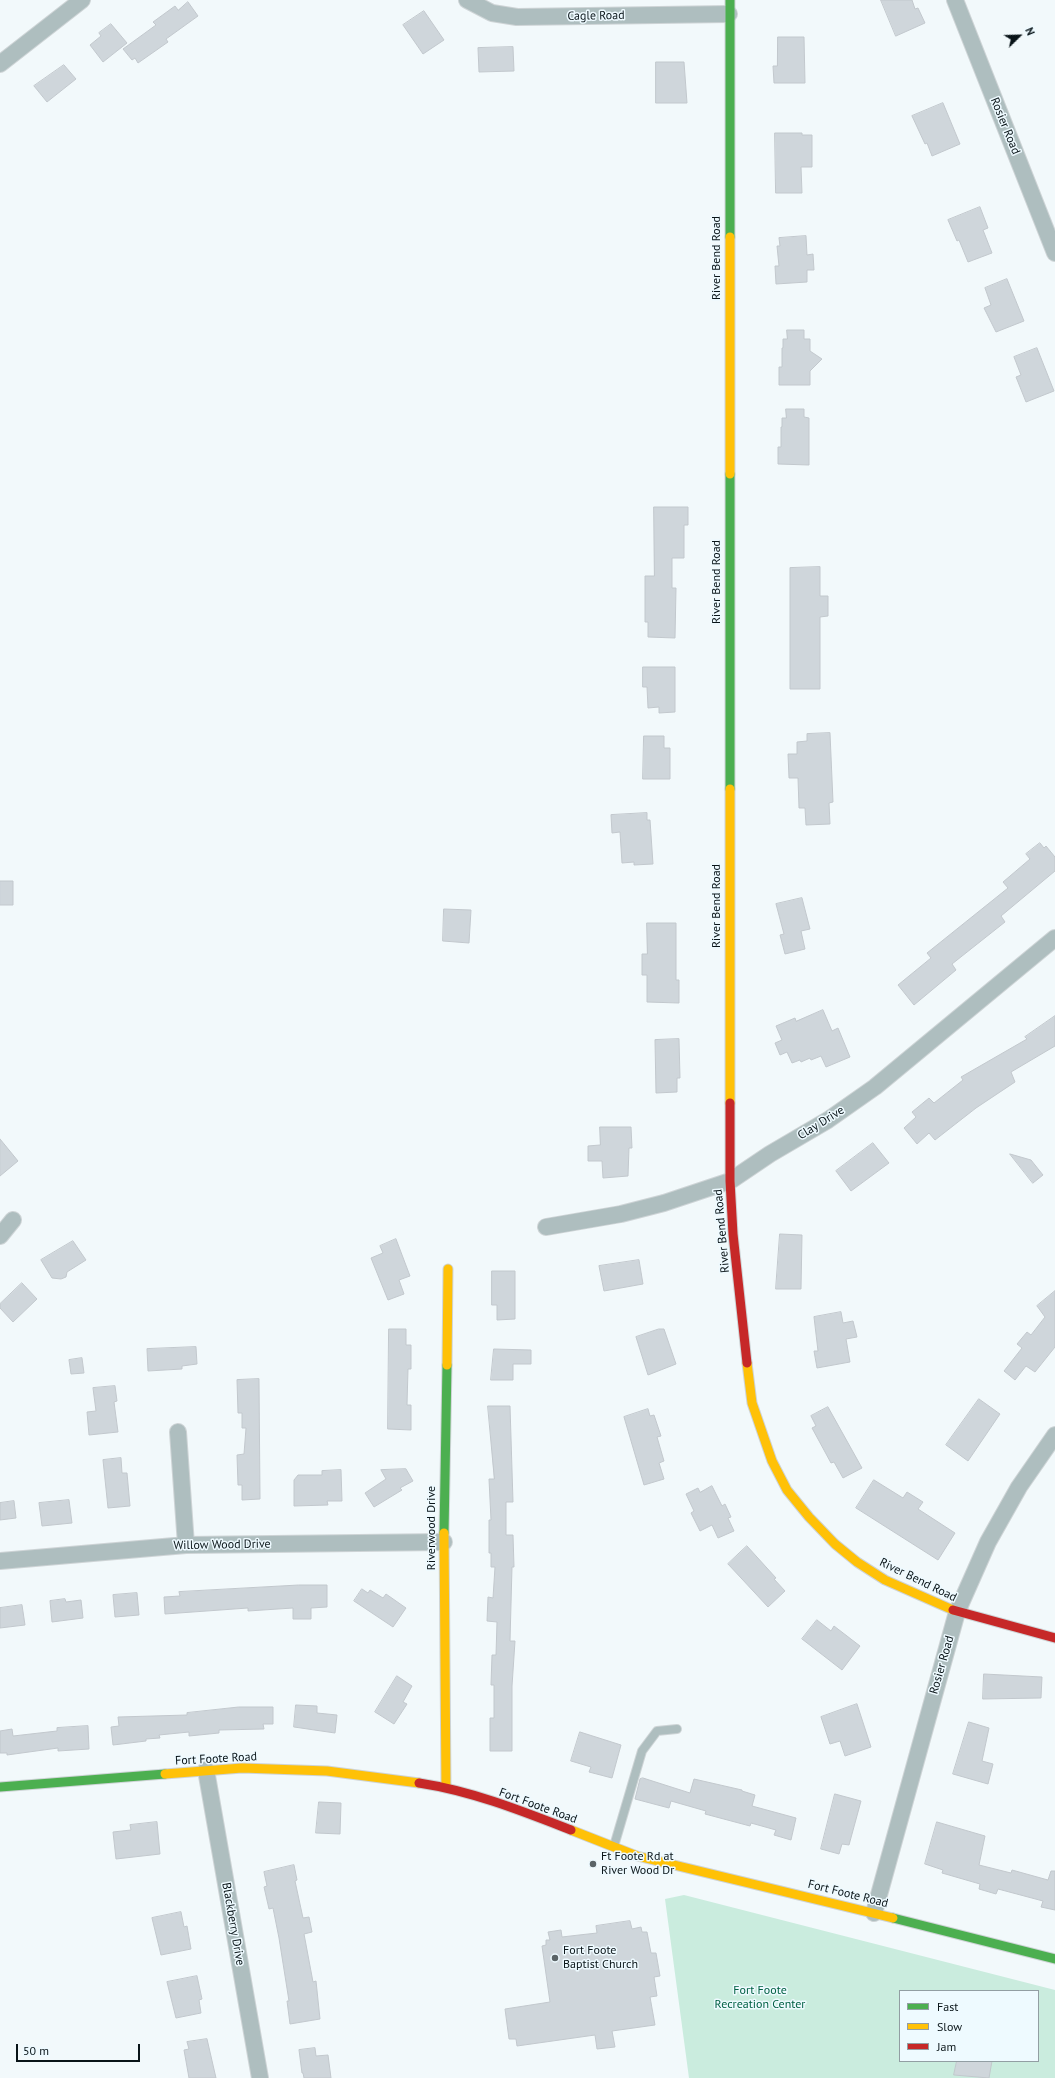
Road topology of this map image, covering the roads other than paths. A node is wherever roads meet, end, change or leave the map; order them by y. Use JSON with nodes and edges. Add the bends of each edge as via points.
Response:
{"nodes":[{"id":1,"x":82,"y":0,"type":"edge"},
{"id":2,"x":466,"y":0,"type":"edge"},
{"id":3,"x":955,"y":0,"type":"edge"},
{"id":4,"x":729,"y":7,"type":"edge"},
{"id":5,"x":0,"y":64,"type":"edge"},
{"id":6,"x":1055,"y":253,"type":"edge"},
{"id":7,"x":1055,"y":938,"type":"edge"},
{"id":8,"x":730,"y":1180,"type":"junction"},
{"id":9,"x":13,"y":1220,"type":"dead end"},
{"id":10,"x":546,"y":1227,"type":"dead end"},
{"id":11,"x":0,"y":1236,"type":"edge"},
{"id":12,"x":448,"y":1269,"type":"dead end"},
{"id":13,"x":178,"y":1432,"type":"dead end"},
{"id":14,"x":1055,"y":1435,"type":"edge"},
{"id":15,"x":444,"y":1542,"type":"junction"},
{"id":16,"x":186,"y":1545,"type":"junction"},
{"id":17,"x":0,"y":1561,"type":"edge"},
{"id":18,"x":957,"y":1612,"type":"junction"},
{"id":19,"x":1055,"y":1638,"type":"edge"},
{"id":20,"x":677,"y":1729,"type":"dead end"},
{"id":21,"x":206,"y":1770,"type":"junction"},
{"id":22,"x":0,"y":1787,"type":"edge"},
{"id":23,"x":446,"y":1788,"type":"junction"},
{"id":24,"x":614,"y":1847,"type":"junction"},
{"id":25,"x":874,"y":1913,"type":"junction"},
{"id":26,"x":1055,"y":1959,"type":"edge"},
{"id":27,"x":260,"y":2078,"type":"edge"}],
"edges":[{"from":1,"to":5,"type":"street"},
{"from":2,"to":4,"type":"street","name":"Cagle Road","via":[[492,13],[517,17]]},
{"from":3,"to":6,"type":"street","name":"Rosier Road"},
{"from":4,"to":8,"type":"street","name":"River Bend Road"},
{"from":7,"to":8,"type":"street","name":"Clay Drive","via":[[875,1087],[828,1120]]},
{"from":8,"to":10,"type":"street","name":"Clay Drive","via":[[664,1203],[621,1214]]},
{"from":8,"to":18,"type":"street","name":"River Bend Road","via":[[734,1241],[752,1403],[772,1461],[787,1490],[834,1544],[857,1562],[885,1580]]},
{"from":9,"to":11,"type":"street"},
{"from":12,"to":15,"type":"street","name":"Riverwood Drive"},
{"from":13,"to":16,"type":"street"},
{"from":14,"to":18,"type":"street","name":"Rosier Road","via":[[1019,1487],[988,1542]]},
{"from":15,"to":16,"type":"street","name":"Willow Wood Drive"},
{"from":15,"to":23,"type":"street","name":"Riverwood Drive"},
{"from":16,"to":17,"type":"street","name":"Willow Wood Drive"},
{"from":18,"to":19,"type":"street","name":"River Bend Road"},
{"from":18,"to":25,"type":"street","name":"Rosier Road"},
{"from":20,"to":24,"type":"lane","via":[[657,1731],[642,1751]]},
{"from":21,"to":22,"type":"street","name":"Fort Foote Road"},
{"from":21,"to":23,"type":"street","name":"Fort Foote Road","via":[[242,1768],[327,1771]]},
{"from":21,"to":27,"type":"street","name":"Blackberry Drive"},
{"from":23,"to":24,"type":"street","name":"Fort Foote Road","via":[[507,1806]]},
{"from":24,"to":25,"type":"street","name":"Fort Foote Road","via":[[665,1863]]},
{"from":25,"to":26,"type":"street","name":"Fort Foote Road"}]}
